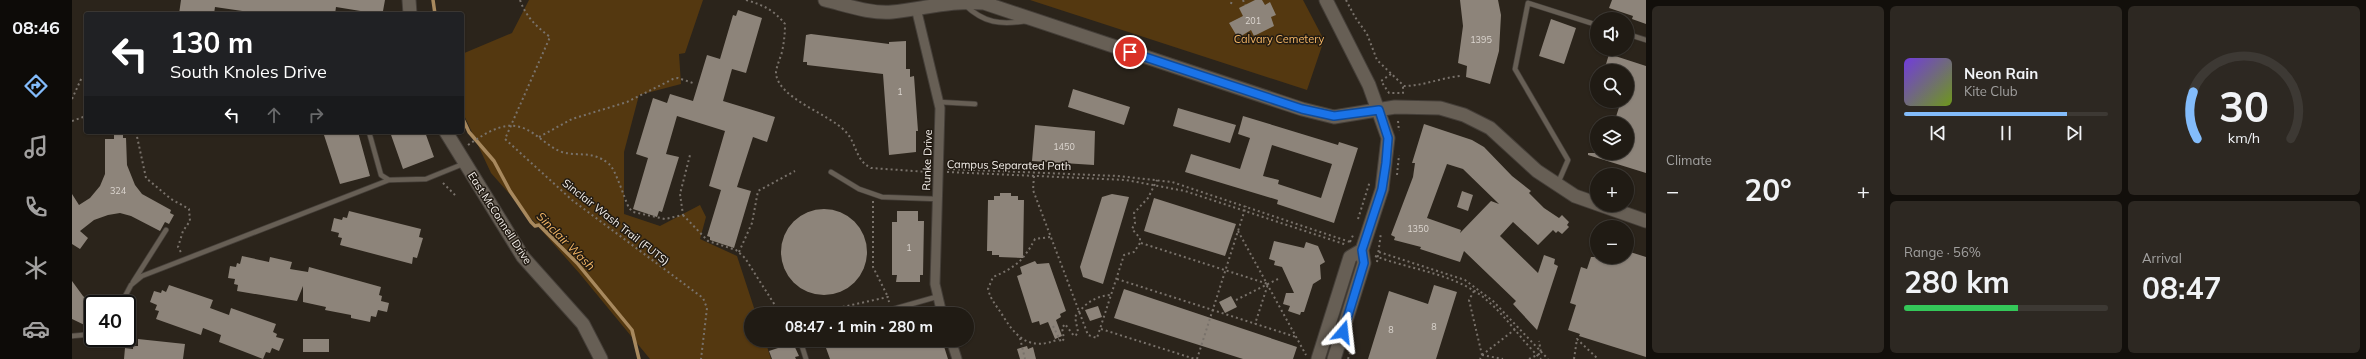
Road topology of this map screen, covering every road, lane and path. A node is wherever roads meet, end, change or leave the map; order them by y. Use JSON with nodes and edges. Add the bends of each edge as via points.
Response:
{"nodes":[{"id":1,"x":409,"y":0,"type":"edge"},
{"id":2,"x":520,"y":0,"type":"edge"},
{"id":3,"x":746,"y":0,"type":"edge"},
{"id":4,"x":826,"y":0,"type":"edge"},
{"id":5,"x":961,"y":0,"type":"edge"},
{"id":6,"x":1232,"y":0,"type":"edge"},
{"id":7,"x":1243,"y":0,"type":"edge"},
{"id":8,"x":1326,"y":0,"type":"edge"},
{"id":9,"x":1346,"y":0,"type":"edge"},
{"id":10,"x":1231,"y":4,"type":"dead end"},
{"id":11,"x":1245,"y":4,"type":"dead end"},
{"id":12,"x":916,"y":8,"type":"junction"},
{"id":13,"x":410,"y":12,"type":"edge"},
{"id":14,"x":1590,"y":23,"type":"edge"},
{"id":15,"x":1634,"y":36,"type":"edge"},
{"id":16,"x":1646,"y":40,"type":"edge"},
{"id":17,"x":1391,"y":74,"type":"junction"},
{"id":18,"x":1460,"y":76,"type":"dead end"},
{"id":19,"x":82,"y":77,"type":"dead end"},
{"id":20,"x":693,"y":83,"type":"dead end"},
{"id":21,"x":1404,"y":86,"type":"junction"},
{"id":22,"x":72,"y":99,"type":"edge"},
{"id":23,"x":939,"y":102,"type":"junction"},
{"id":24,"x":975,"y":104,"type":"dead end"},
{"id":25,"x":1379,"y":110,"type":"junction"},
{"id":26,"x":84,"y":117,"type":"edge"},
{"id":27,"x":72,"y":121,"type":"edge"},
{"id":28,"x":511,"y":125,"type":"junction"},
{"id":29,"x":136,"y":134,"type":"edge"},
{"id":30,"x":369,"y":134,"type":"edge"},
{"id":31,"x":447,"y":134,"type":"edge"},
{"id":32,"x":539,"y":137,"type":"junction"},
{"id":33,"x":465,"y":147,"type":"dead end"},
{"id":34,"x":690,"y":155,"type":"dead end"},
{"id":35,"x":464,"y":164,"type":"junction"},
{"id":36,"x":795,"y":171,"type":"dead end"},
{"id":37,"x":832,"y":172,"type":"dead end"},
{"id":38,"x":938,"y":172,"type":"junction"},
{"id":39,"x":1371,"y":174,"type":"dead end"},
{"id":40,"x":1034,"y":176,"type":"junction"},
{"id":41,"x":389,"y":180,"type":"junction"},
{"id":42,"x":1157,"y":180,"type":"junction"},
{"id":43,"x":443,"y":183,"type":"dead end"},
{"id":44,"x":1154,"y":185,"type":"junction"},
{"id":45,"x":1558,"y":185,"type":"junction"},
{"id":46,"x":873,"y":194,"type":"junction"},
{"id":47,"x":457,"y":197,"type":"dead end"},
{"id":48,"x":937,"y":199,"type":"junction"},
{"id":49,"x":1246,"y":206,"type":"junction"},
{"id":50,"x":1245,"y":210,"type":"junction"},
{"id":51,"x":683,"y":215,"type":"junction"},
{"id":52,"x":1358,"y":221,"type":"dead end"},
{"id":53,"x":1646,"y":221,"type":"edge"},
{"id":54,"x":1356,"y":228,"type":"dead end"},
{"id":55,"x":166,"y":230,"type":"dead end"},
{"id":56,"x":1238,"y":231,"type":"junction"},
{"id":57,"x":1051,"y":237,"type":"junction"},
{"id":58,"x":1140,"y":243,"type":"junction"},
{"id":59,"x":1362,"y":250,"type":"junction"},
{"id":60,"x":739,"y":252,"type":"junction"},
{"id":61,"x":1379,"y":252,"type":"dead end"},
{"id":62,"x":184,"y":260,"type":"junction"},
{"id":63,"x":1226,"y":270,"type":"junction"},
{"id":64,"x":1117,"y":279,"type":"junction"},
{"id":65,"x":1278,"y":279,"type":"dead end"},
{"id":66,"x":1268,"y":284,"type":"junction"},
{"id":67,"x":131,"y":285,"type":"junction"},
{"id":68,"x":1474,"y":291,"type":"junction"},
{"id":69,"x":126,"y":295,"type":"edge"},
{"id":70,"x":1112,"y":295,"type":"junction"},
{"id":71,"x":888,"y":297,"type":"junction"},
{"id":72,"x":936,"y":297,"type":"junction"},
{"id":73,"x":1236,"y":300,"type":"dead end"},
{"id":74,"x":776,"y":307,"type":"edge"},
{"id":75,"x":842,"y":307,"type":"edge"},
{"id":76,"x":890,"y":307,"type":"edge"},
{"id":77,"x":901,"y":307,"type":"edge"},
{"id":78,"x":940,"y":307,"type":"edge"},
{"id":79,"x":1213,"y":310,"type":"junction"},
{"id":80,"x":1079,"y":312,"type":"junction"},
{"id":81,"x":1255,"y":324,"type":"junction"},
{"id":82,"x":1053,"y":326,"type":"dead end"},
{"id":83,"x":1518,"y":327,"type":"junction"},
{"id":84,"x":1100,"y":329,"type":"junction"},
{"id":85,"x":1514,"y":331,"type":"junction"},
{"id":86,"x":84,"y":335,"type":"edge"},
{"id":87,"x":72,"y":336,"type":"edge"},
{"id":88,"x":1296,"y":337,"type":"junction"},
{"id":89,"x":1020,"y":338,"type":"junction"},
{"id":90,"x":1059,"y":339,"type":"junction"},
{"id":91,"x":1539,"y":341,"type":"dead end"},
{"id":92,"x":802,"y":347,"type":"edge"},
{"id":93,"x":953,"y":347,"type":"edge"},
{"id":94,"x":1541,"y":353,"type":"junction"},
{"id":95,"x":1482,"y":355,"type":"junction"},
{"id":96,"x":1537,"y":355,"type":"junction"},
{"id":97,"x":1312,"y":357,"type":"edge"},
{"id":98,"x":601,"y":359,"type":"edge"},
{"id":99,"x":701,"y":359,"type":"edge"},
{"id":100,"x":806,"y":359,"type":"edge"},
{"id":101,"x":957,"y":359,"type":"edge"},
{"id":102,"x":1025,"y":359,"type":"edge"},
{"id":103,"x":1196,"y":359,"type":"edge"},
{"id":104,"x":1334,"y":359,"type":"edge"},
{"id":105,"x":1480,"y":359,"type":"edge"},
{"id":106,"x":1504,"y":359,"type":"edge"},
{"id":107,"x":1529,"y":359,"type":"edge"},
{"id":108,"x":1541,"y":359,"type":"edge"},
{"id":109,"x":1548,"y":359,"type":"edge"},
{"id":110,"x":1574,"y":359,"type":"edge"},
{"id":111,"x":1598,"y":359,"type":"edge"}],
"edges":[{"from":1,"to":13,"type":"street"},
{"from":2,"to":28,"type":"path","name":"Sinclair Wash Trail (FUTS)","via":[[532,23],[550,37]]},
{"from":3,"to":38,"type":"path","name":"Campus Separated Path","via":[[776,13],[785,24],[784,42],[776,74],[784,91],[833,121],[846,133],[864,165],[871,168]]},
{"from":4,"to":12,"type":"street","via":[[890,12]]},
{"from":5,"to":12,"type":"street"},
{"from":5,"to":25,"type":"street","via":[[984,3],[1302,109],[1334,116]]},
{"from":6,"to":10,"type":"path"},
{"from":7,"to":11,"type":"path"},
{"from":8,"to":25,"type":"street"},
{"from":9,"to":17,"type":"path","via":[[1367,34],[1377,60]]},
{"from":12,"to":23,"type":"street","name":"Runke Drive"},
{"from":14,"to":45,"type":"lane","via":[[1528,3],[1515,69],[1568,160]]},
{"from":15,"to":16,"type":"lane"},
{"from":17,"to":21,"type":"path"},
{"from":17,"to":21,"type":"path","via":[[1381,81],[1389,93],[1403,93]]},
{"from":18,"to":21,"type":"path","via":[[1419,86]]},
{"from":19,"to":22,"type":"path"},
{"from":20,"to":32,"type":"path","via":[[673,79],[627,102],[572,119]]},
{"from":23,"to":24,"type":"lane"},
{"from":23,"to":38,"type":"street","name":"Runke Drive"},
{"from":25,"to":45,"type":"street","via":[[1440,108],[1464,115],[1490,128],[1537,171]]},
{"from":25,"to":59,"type":"street","via":[[1388,138],[1386,163],[1382,189]]},
{"from":26,"to":27,"type":"path"},
{"from":28,"to":32,"type":"path","via":[[524,128]]},
{"from":28,"to":33,"type":"path","via":[[489,130]]},
{"from":28,"to":99,"type":"path","name":"Sinclair Wash Trail (FUTS)","via":[[506,139],[572,200],[703,298],[708,308]]},
{"from":29,"to":62,"type":"path","via":[[146,178],[189,209],[190,221],[183,231],[178,247]]},
{"from":30,"to":41,"type":"lane","via":[[381,175]]},
{"from":31,"to":35,"type":"street","name":"East McConnell Drive"},
{"from":32,"to":51,"type":"path","via":[[564,152],[596,156],[610,165],[633,212],[665,219]]},
{"from":34,"to":51,"type":"path","via":[[680,194]]},
{"from":35,"to":41,"type":"lane","via":[[426,180]]},
{"from":35,"to":98,"type":"street","name":"East McConnell Drive","via":[[524,257],[583,324]]},
{"from":36,"to":60,"type":"path","via":[[758,191],[752,222]]},
{"from":37,"to":46,"type":"lane"},
{"from":38,"to":40,"type":"path"},
{"from":38,"to":42,"type":"path","name":"Campus Separated Path","via":[[950,169]]},
{"from":38,"to":48,"type":"street","name":"Runke Drive"},
{"from":39,"to":52,"type":"path"},
{"from":40,"to":44,"type":"path","via":[[1126,180]]},
{"from":40,"to":57,"type":"path","via":[[1033,190]]},
{"from":41,"to":62,"type":"lane"},
{"from":42,"to":44,"type":"path"},
{"from":42,"to":49,"type":"path","name":"Campus Separated Path","via":[[1197,189]]},
{"from":43,"to":47,"type":"path"},
{"from":44,"to":50,"type":"path","via":[[1185,191]]},
{"from":44,"to":58,"type":"path","via":[[1148,198],[1134,213],[1135,223],[1132,229],[1140,238]]},
{"from":45,"to":53,"type":"street","via":[[1592,203]]},
{"from":46,"to":48,"type":"lane","via":[[882,197]]},
{"from":46,"to":71,"type":"path","via":[[873,267]]},
{"from":48,"to":72,"type":"street","name":"Runke Drive","via":[[934,284]]},
{"from":49,"to":50,"type":"path"},
{"from":49,"to":54,"type":"path","name":"Campus Separated Path","via":[[1350,242]]},
{"from":50,"to":56,"type":"path"},
{"from":50,"to":59,"type":"path"},
{"from":51,"to":60,"type":"path","via":[[708,241]]},
{"from":55,"to":67,"type":"lane"},
{"from":56,"to":63,"type":"path"},
{"from":56,"to":66,"type":"path"},
{"from":57,"to":80,"type":"path"},
{"from":57,"to":89,"type":"path","via":[[1035,239],[1022,260],[1011,270],[993,277],[988,289],[993,304],[1011,331]]},
{"from":58,"to":63,"type":"path"},
{"from":58,"to":64,"type":"path","via":[[1134,252],[1124,255]]},
{"from":59,"to":68,"type":"path"},
{"from":59,"to":97,"type":"street","via":[[1350,258]]},
{"from":59,"to":104,"type":"street","via":[[1364,263]]},
{"from":60,"to":74,"type":"path"},
{"from":61,"to":83,"type":"path","via":[[1465,280],[1493,301]]},
{"from":62,"to":67,"type":"lane","via":[[142,276]]},
{"from":63,"to":66,"type":"path"},
{"from":63,"to":79,"type":"path"},
{"from":64,"to":70,"type":"path"},
{"from":64,"to":79,"type":"path"},
{"from":65,"to":66,"type":"path"},
{"from":66,"to":73,"type":"path"},
{"from":66,"to":81,"type":"path"},
{"from":66,"to":88,"type":"path"},
{"from":67,"to":69,"type":"lane"},
{"from":68,"to":85,"type":"path","via":[[1496,310]]},
{"from":68,"to":95,"type":"path","via":[[1469,300]]},
{"from":70,"to":80,"type":"path","via":[[1090,301]]},
{"from":70,"to":84,"type":"path"},
{"from":71,"to":75,"type":"path"},
{"from":71,"to":76,"type":"path"},
{"from":72,"to":77,"type":"lane"},
{"from":72,"to":78,"type":"street","name":"Runke Drive"},
{"from":79,"to":81,"type":"path"},
{"from":79,"to":103,"type":"path"},
{"from":80,"to":84,"type":"path","via":[[1088,335],[1097,338]]},
{"from":80,"to":90,"type":"path","via":[[1075,317],[1078,332],[1076,335],[1074,336],[1064,324],[1064,339],[1061,342]]},
{"from":81,"to":88,"type":"path"},
{"from":82,"to":90,"type":"path"},
{"from":83,"to":85,"type":"path"},
{"from":83,"to":94,"type":"path"},
{"from":84,"to":103,"type":"path"},
{"from":85,"to":95,"type":"path"},
{"from":85,"to":96,"type":"path"},
{"from":86,"to":87,"type":"lane"},
{"from":88,"to":97,"type":"path"},
{"from":89,"to":90,"type":"path","via":[[1038,344]]},
{"from":89,"to":102,"type":"path"},
{"from":91,"to":94,"type":"path"},
{"from":92,"to":100,"type":"lane"},
{"from":93,"to":101,"type":"street"},
{"from":94,"to":96,"type":"path"},
{"from":94,"to":109,"type":"path"},
{"from":95,"to":105,"type":"path"},
{"from":95,"to":106,"type":"path"},
{"from":96,"to":107,"type":"path"},
{"from":96,"to":108,"type":"path"},
{"from":110,"to":111,"type":"path","via":[[1577,339]]}]}
